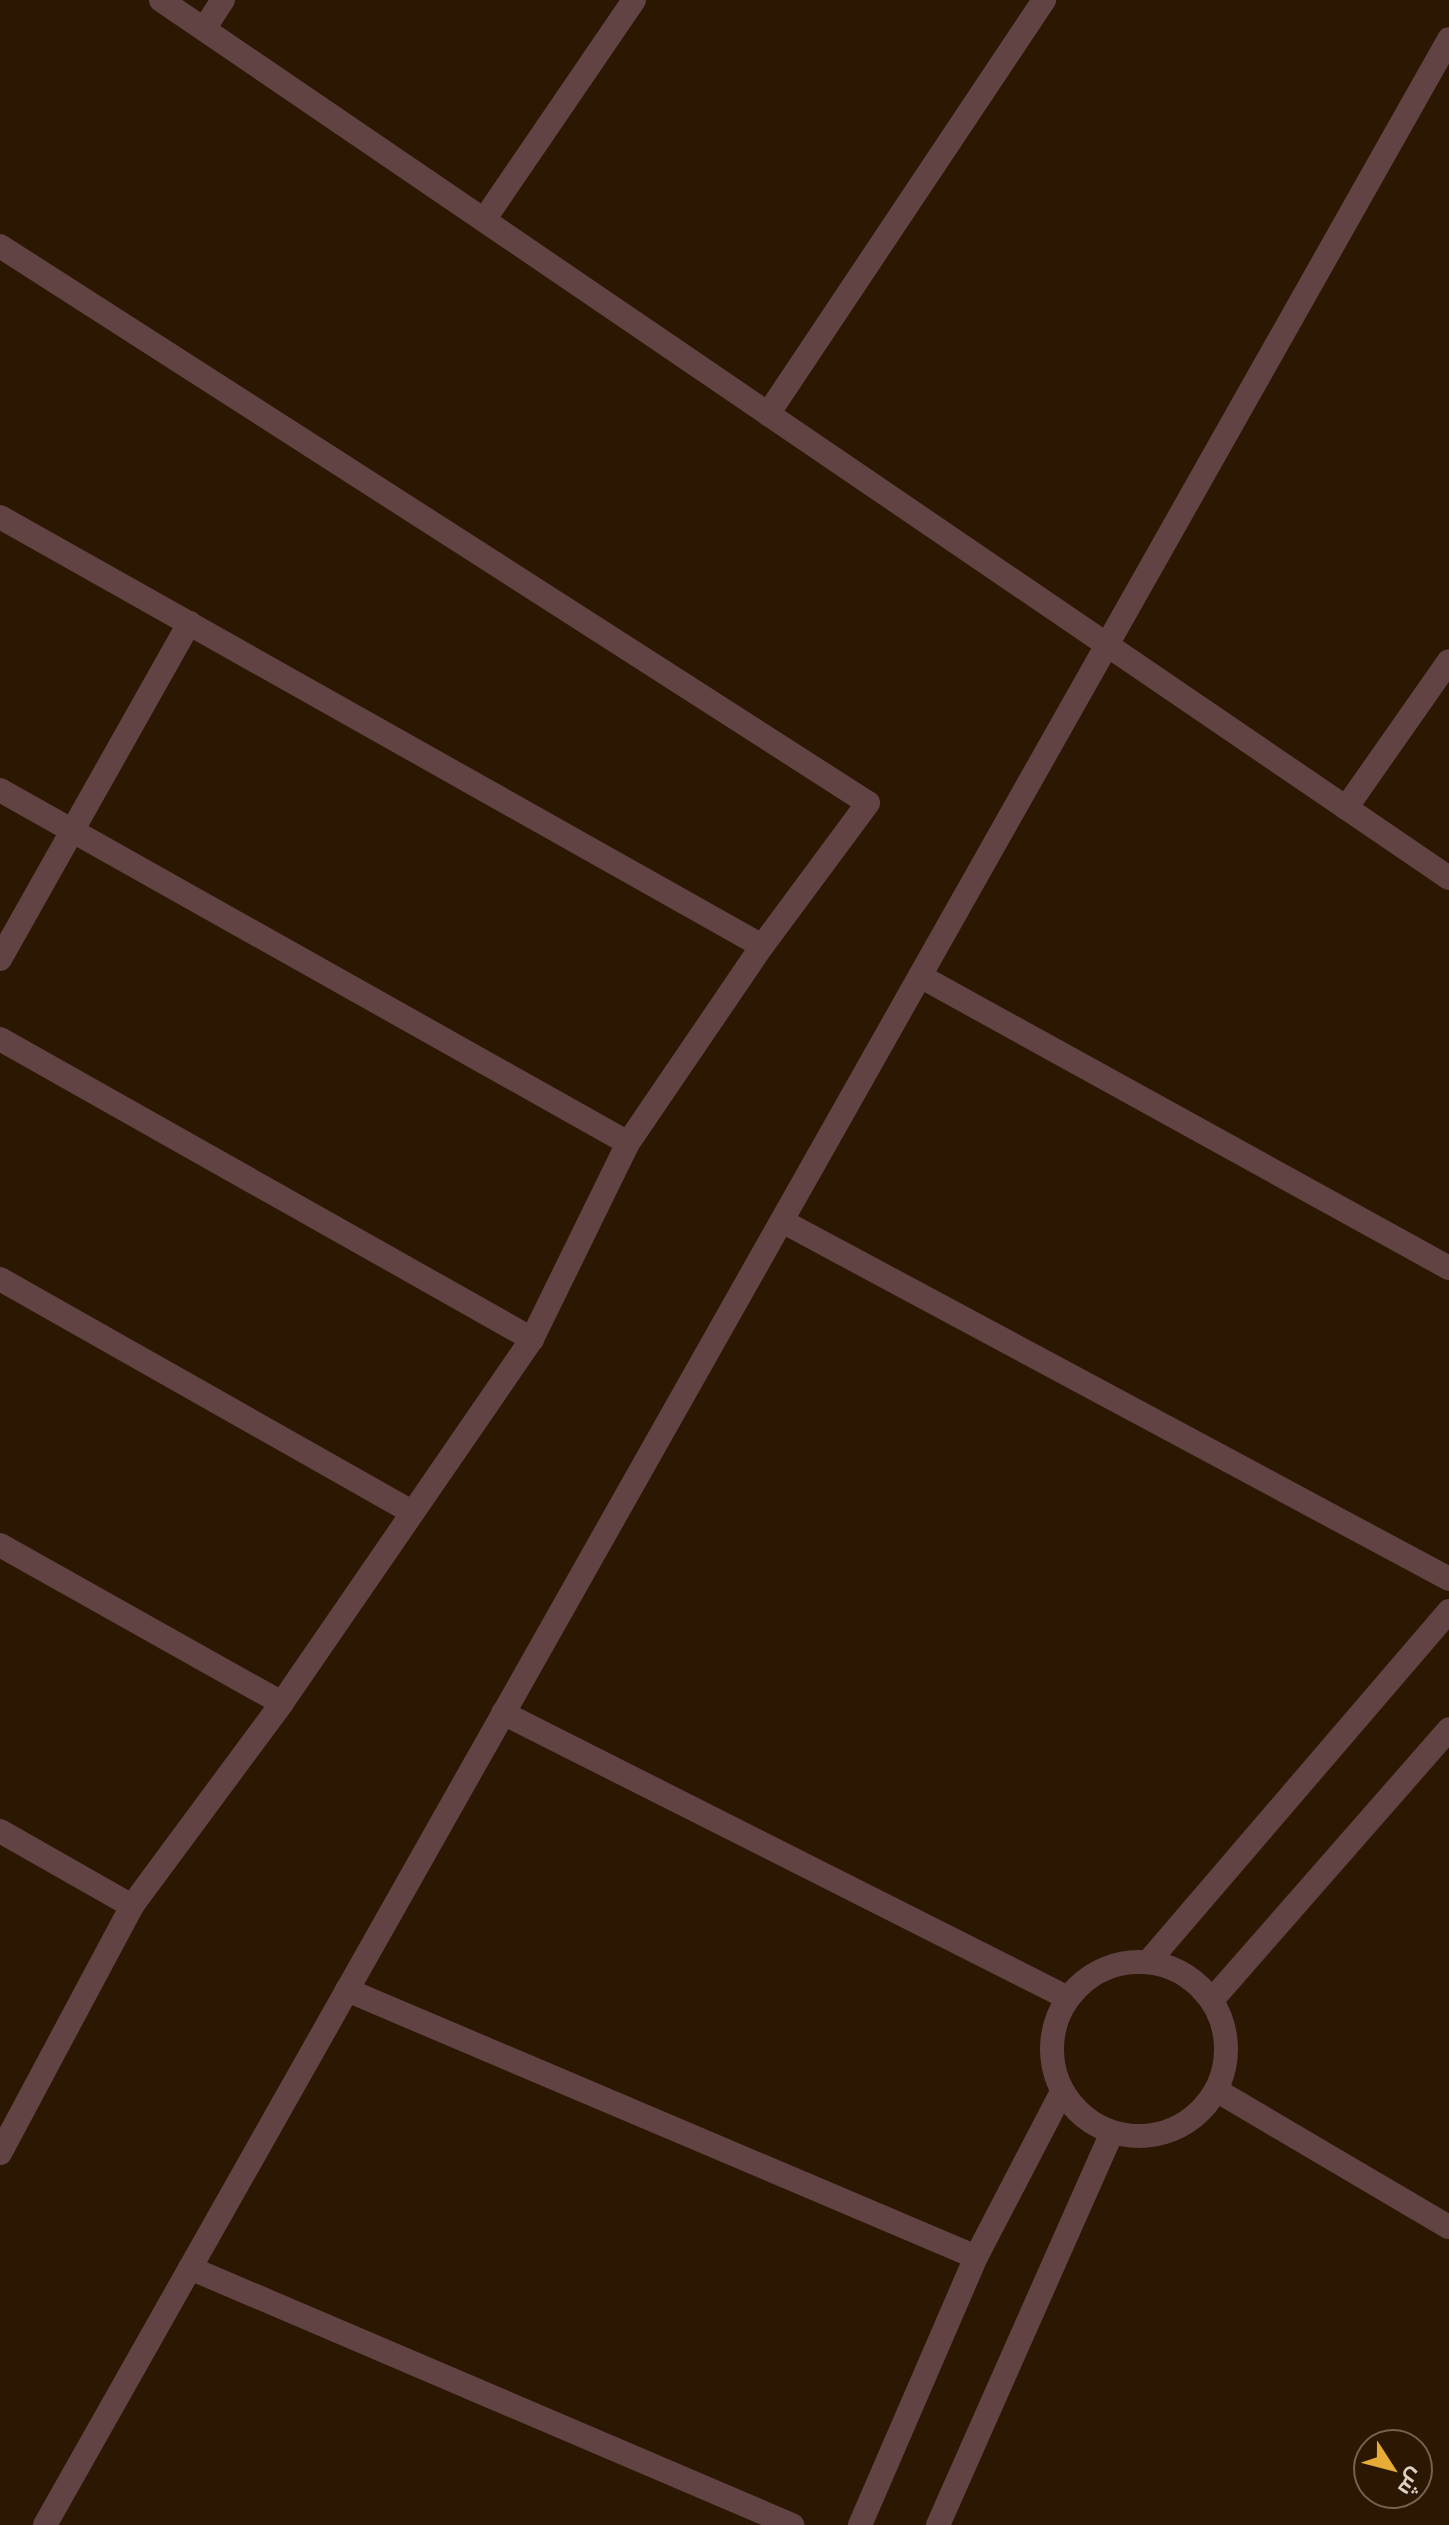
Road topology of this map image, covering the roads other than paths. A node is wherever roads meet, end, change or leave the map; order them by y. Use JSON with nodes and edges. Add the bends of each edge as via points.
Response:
{"nodes":[{"id":1,"x":161,"y":0,"type":"edge"},
{"id":2,"x":223,"y":0,"type":"edge"},
{"id":3,"x":634,"y":0,"type":"edge"},
{"id":4,"x":1044,"y":0,"type":"edge"},
{"id":5,"x":204,"y":29,"type":"junction"},
{"id":6,"x":1449,"y":39,"type":"edge"},
{"id":7,"x":484,"y":220,"type":"junction"},
{"id":8,"x":0,"y":246,"type":"edge"},
{"id":9,"x":768,"y":414,"type":"junction"},
{"id":10,"x":0,"y":517,"type":"edge"},
{"id":11,"x":189,"y":623,"type":"junction"},
{"id":12,"x":1107,"y":645,"type":"junction"},
{"id":13,"x":1449,"y":661,"type":"edge"},
{"id":14,"x":0,"y":790,"type":"edge"},
{"id":15,"x":1346,"y":808,"type":"junction"},
{"id":16,"x":73,"y":830,"type":"junction"},
{"id":17,"x":1449,"y":878,"type":"edge"},
{"id":18,"x":762,"y":946,"type":"junction"},
{"id":19,"x":0,"y":959,"type":"edge"},
{"id":20,"x":920,"y":976,"type":"junction"},
{"id":21,"x":0,"y":1039,"type":"edge"},
{"id":22,"x":628,"y":1143,"type":"junction"},
{"id":23,"x":782,"y":1221,"type":"junction"},
{"id":24,"x":1449,"y":1268,"type":"edge"},
{"id":25,"x":0,"y":1279,"type":"edge"},
{"id":26,"x":532,"y":1339,"type":"junction"},
{"id":27,"x":410,"y":1511,"type":"junction"},
{"id":28,"x":0,"y":1545,"type":"edge"},
{"id":29,"x":1449,"y":1579,"type":"edge"},
{"id":30,"x":1449,"y":1611,"type":"edge"},
{"id":31,"x":282,"y":1703,"type":"junction"},
{"id":32,"x":503,"y":1713,"type":"junction"},
{"id":33,"x":1449,"y":1729,"type":"edge"},
{"id":34,"x":0,"y":1831,"type":"edge"},
{"id":35,"x":132,"y":1906,"type":"junction"},
{"id":36,"x":1149,"y":1961,"type":"junction"},
{"id":37,"x":347,"y":1990,"type":"junction"},
{"id":38,"x":1068,"y":1998,"type":"junction"},
{"id":39,"x":1212,"y":2000,"type":"junction"},
{"id":40,"x":1216,"y":2090,"type":"junction"},
{"id":41,"x":1062,"y":2092,"type":"junction"},
{"id":42,"x":8,"y":2112,"type":"edge"},
{"id":43,"x":1112,"y":2133,"type":"junction"},
{"id":44,"x":0,"y":2153,"type":"edge"},
{"id":45,"x":1449,"y":2227,"type":"edge"},
{"id":46,"x":976,"y":2257,"type":"junction"},
{"id":47,"x":190,"y":2268,"type":"junction"},
{"id":48,"x":45,"y":2525,"type":"edge"},
{"id":49,"x":792,"y":2525,"type":"edge"},
{"id":50,"x":860,"y":2525,"type":"edge"},
{"id":51,"x":938,"y":2525,"type":"edge"}],
"edges":[{"from":1,"to":5,"type":"street"},
{"from":2,"to":5,"type":"street"},
{"from":3,"to":7,"type":"street"},
{"from":4,"to":9,"type":"street"},
{"from":5,"to":7,"type":"street"},
{"from":6,"to":12,"type":"street"},
{"from":7,"to":9,"type":"street"},
{"from":8,"to":18,"type":"street","via":[[868,803]]},
{"from":9,"to":12,"type":"street"},
{"from":10,"to":11,"type":"street"},
{"from":11,"to":16,"type":"street"},
{"from":11,"to":18,"type":"street"},
{"from":12,"to":15,"type":"street"},
{"from":12,"to":20,"type":"street"},
{"from":13,"to":15,"type":"street"},
{"from":14,"to":16,"type":"street"},
{"from":15,"to":17,"type":"street"},
{"from":16,"to":19,"type":"street"},
{"from":16,"to":22,"type":"street"},
{"from":18,"to":22,"type":"street"},
{"from":20,"to":23,"type":"street"},
{"from":20,"to":24,"type":"street"},
{"from":21,"to":26,"type":"street"},
{"from":22,"to":26,"type":"street"},
{"from":23,"to":29,"type":"street"},
{"from":23,"to":32,"type":"street"},
{"from":25,"to":27,"type":"street"},
{"from":26,"to":27,"type":"street"},
{"from":27,"to":31,"type":"street"},
{"from":28,"to":31,"type":"street"},
{"from":30,"to":36,"type":"street"},
{"from":31,"to":35,"type":"street"},
{"from":32,"to":37,"type":"street"},
{"from":32,"to":38,"type":"street"},
{"from":33,"to":39,"type":"street"},
{"from":34,"to":35,"type":"street"},
{"from":35,"to":42,"type":"street"},
{"from":36,"to":38,"type":"street","via":[[1118,1964],[1090,1976]]},
{"from":36,"to":39,"type":"street","via":[[1174,1968]]},
{"from":37,"to":46,"type":"street"},
{"from":37,"to":47,"type":"street"},
{"from":38,"to":41,"type":"street","via":[[1051,2044]]},
{"from":39,"to":40,"type":"street","via":[[1225,2029],[1226,2061]]},
{"from":40,"to":43,"type":"street","via":[[1197,2114],[1172,2131],[1142,2137]]},
{"from":40,"to":45,"type":"street"},
{"from":41,"to":43,"type":"street","via":[[1083,2117]]},
{"from":41,"to":46,"type":"street"},
{"from":42,"to":44,"type":"street"},
{"from":43,"to":51,"type":"street"},
{"from":46,"to":50,"type":"street"},
{"from":47,"to":48,"type":"street"},
{"from":47,"to":49,"type":"street"}]}
